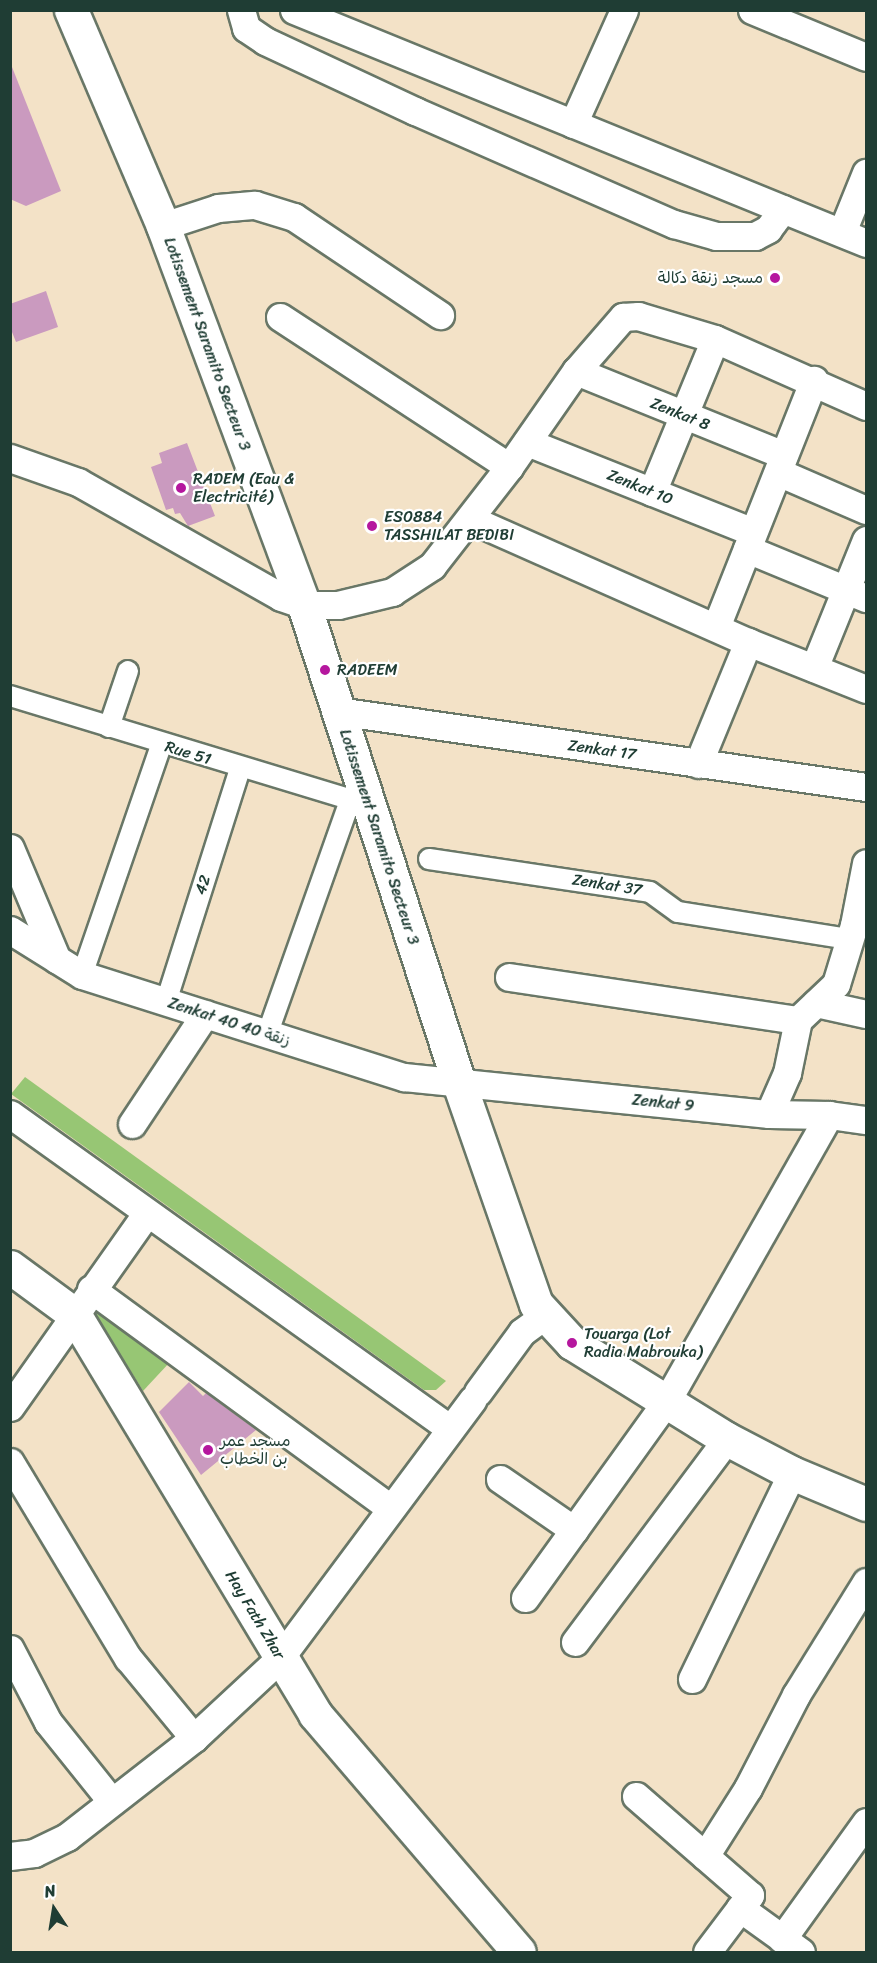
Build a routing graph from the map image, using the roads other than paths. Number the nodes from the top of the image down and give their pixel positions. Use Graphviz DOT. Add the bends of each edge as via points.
graph roads {
  1 [pos="71,10"];
  2 [pos="241,10"];
  3 [pos="624,10"];
  4 [pos="296,11"];
  5 [pos="764,13"];
  6 [pos="867,57"];
  7 [pos="573,124"];
  8 [pos="867,173"];
  9 [pos="783,209"];
  10 [pos="163,226"];
  11 [pos="842,232"];
  12 [pos="867,243"];
  13 [pos="440,315"];
  14 [pos="280,316"];
  15 [pos="715,339"];
  16 [pos="576,371"];
  17 [pos="814,380"];
  18 [pos="867,406"];
  19 [pos="683,415"];
  20 [pos="527,442"];
  21 [pos="10,458"];
  22 [pos="781,464"];
  23 [pos="509,467"];
  24 [pos="652,492"];
  25 [pos="867,510"];
  26 [pos="470,519"];
  27 [pos="867,540"];
  28 [pos="750,541"];
  29 [pos="857,594"];
  30 [pos="304,605"];
  31 [pos="716,627"];
  32 [pos="748,642"];
  33 [pos="814,668"];
  34 [pos="128,671"];
  35 [pos="867,689"];
  36 [pos="10,696"];
  37 [pos="337,711"];
  38 [pos="109,728"];
  39 [pos="161,745"];
  40 [pos="698,764"];
  41 [pos="240,769"];
  42 [pos="867,787"];
  43 [pos="359,802"];
  44 [pos="429,859"];
  45 [pos="12,861"];
  46 [pos="867,862"];
  47 [pos="10,930"];
  48 [pos="857,930"];
  49 [pos="57,960"];
  50 [pos="82,975"];
  51 [pos="509,977"];
  52 [pos="166,1002"];
  53 [pos="807,1011"];
  54 [pos="205,1014"];
  55 [pos="867,1014"];
  56 [pos="267,1035"];
  57 [pos="459,1083"];
  58 [pos="10,1114"];
  59 [pos="769,1114"];
  60 [pos="829,1115"];
  61 [pos="867,1120"];
  62 [pos="132,1124"];
  63 [pos="146,1214"];
  64 [pos="10,1267"];
  65 [pos="82,1302"];
  66 [pos="544,1316"];
  67 [pos="666,1402"];
  68 [pos="10,1407"];
  69 [pos="449,1428"];
  70 [pos="727,1439"];
  71 [pos="10,1462"];
  72 [pos="792,1473"];
  73 [pos="500,1479"];
  74 [pos="867,1504"];
  75 [pos="390,1508"];
  76 [pos="574,1530"];
  77 [pos="867,1582"];
  78 [pos="525,1598"];
  79 [pos="575,1642"];
  80 [pos="10,1649"];
  81 [pos="280,1658"];
  82 [pos="692,1679"];
  83 [pos="194,1738"];
  84 [pos="636,1796"];
  85 [pos="112,1802"];
  86 [pos="867,1822"];
  87 [pos="10,1856"];
  88 [pos="705,1856"];
  89 [pos="740,1908"];
  90 [pos="792,1946"];
  91 [pos="519,1953"];
  92 [pos="707,1953"];
  1 -- 10 [label="street, Lotissement Saramito Secteur 3"];
  2 -- 9 [label="street" via="246,28 265,41 674,224 716,237 744,237 768,229"];
  3 -- 7 [label="street"];
  4 -- 7 [label="street"];
  5 -- 6 [label="street"];
  7 -- 9 [label="street"];
  8 -- 11 [label="street"];
  9 -- 11 [label="street"];
  10 -- 13 [label="street" via="218,208 255,205 294,217"];
  10 -- 30 [label="street, Lotissement Saramito Secteur 3"];
  11 -- 12 [label="street"];
  14 -- 23 [label="street"];
  15 -- 16 [label="street" via="638,316 623,317"];
  15 -- 17 [label="street"];
  15 -- 19 [label="street"];
  16 -- 19 [label="street, Zenkat 8"];
  16 -- 20 [label="street"];
  17 -- 18 [label="street"];
  17 -- 22 [label="street"];
  19 -- 22 [label="street, Zenkat 8"];
  19 -- 24 [label="street"];
  20 -- 23 [label="street"];
  20 -- 24 [label="street, Zenkat 10"];
  21 -- 30 [label="street" via="78,482 259,587"];
  22 -- 25 [label="street, Zenkat 8"];
  22 -- 28 [label="street"];
  23 -- 26 [label="street"];
  24 -- 28 [label="street, Zenkat 10"];
  26 -- 30 [label="street" via="432,566 414,580 366,600"];
  26 -- 31 [label="street"];
  27 -- 29 [label="street"];
  28 -- 29 [label="street, Zenkat 10"];
  28 -- 31 [label="street"];
  29 -- 33 [label="street"];
  30 -- 37 [label="street, Lotissement Saramito Secteur 3"];
  31 -- 32 [label="street"];
  32 -- 33 [label="street"];
  32 -- 40 [label="street"];
  33 -- 35 [label="street"];
  34 -- 38 [label="street"];
  36 -- 38 [label="street, Rue 51"];
  37 -- 40 [label="street, Zenkat 17"];
  37 -- 43 [label="street, Lotissement Saramito Secteur 3"];
  38 -- 39 [label="street, Rue 51"];
  39 -- 41 [label="street, Rue 51"];
  39 -- 50 [label="street"];
  40 -- 42 [label="street, Zenkat 17"];
  41 -- 43 [label="street, Rue 51"];
  41 -- 52 [label="street, 42"];
  43 -- 56 [label="street"];
  43 -- 57 [label="street, Lotissement Saramito Secteur 3"];
  44 -- 48 [label="street, Zenkat 37" via="651,892 678,912"];
  45 -- 49 [label="street"];
  46 -- 48 [label="street"];
  47 -- 49 [label="street, Zenkat 40 زنقة 40"];
  48 -- 53 [label="street" via="836,984"];
  49 -- 50 [label="street, Zenkat 40 زنقة 40"];
  50 -- 52 [label="street, Zenkat 40 زنقة 40"];
  51 -- 53 [label="street"];
  52 -- 54 [label="street, Zenkat 40 زنقة 40"];
  53 -- 55 [label="street"];
  53 -- 59 [label="street"];
  54 -- 56 [label="street, Zenkat 40 زنقة 40"];
  54 -- 62 [label="street"];
  56 -- 57 [label="street, Zenkat 40 زنقة 40" via="382,1072"];
  57 -- 59 [label="street, Zenkat 9"];
  57 -- 66 [label="street, Lotissement Saramito Secteur 3" via="531,1292"];
  58 -- 63 [label="street"];
  59 -- 60 [label="street, Zenkat 9"];
  60 -- 61 [label="street, Zenkat 9"];
  60 -- 67 [label="street"];
  63 -- 65 [label="street"];
  63 -- 69 [label="street"];
  64 -- 65 [label="street, Hay Fath Zhar"];
  65 -- 68 [label="street"];
  65 -- 75 [label="street"];
  65 -- 81 [label="street, Hay Fath Zhar"];
  66 -- 67 [label="street, Lotissement Saramito Secteur 3" via="572,1342"];
  66 -- 69 [label="street" via="522,1332"];
  67 -- 70 [label="street, Lotissement Saramito Secteur 3"];
  67 -- 76 [label="street"];
  69 -- 75 [label="street"];
  70 -- 72 [label="street, Lotissement Saramito Secteur 3"];
  70 -- 79 [label="street"];
  71 -- 83 [label="street" via="128,1658"];
  72 -- 74 [label="street, Lotissement Saramito Secteur 3"];
  72 -- 82 [label="street"];
  73 -- 76 [label="street"];
  75 -- 81 [label="street"];
  76 -- 78 [label="street"];
  77 -- 88 [label="street" via="796,1695 748,1788"];
  80 -- 85 [label="street" via="48,1722"];
  81 -- 83 [label="street"];
  81 -- 91 [label="street, Hay Fath Zhar" via="315,1714"];
  83 -- 85 [label="street"];
  84 -- 88 [label="street"];
  85 -- 87 [label="street" via="67,1837 34,1853"];
  86 -- 90 [label="street"];
  88 -- 89 [label="street" via="750,1895"];
  89 -- 90 [label="street"];
  89 -- 92 [label="street"];
}
